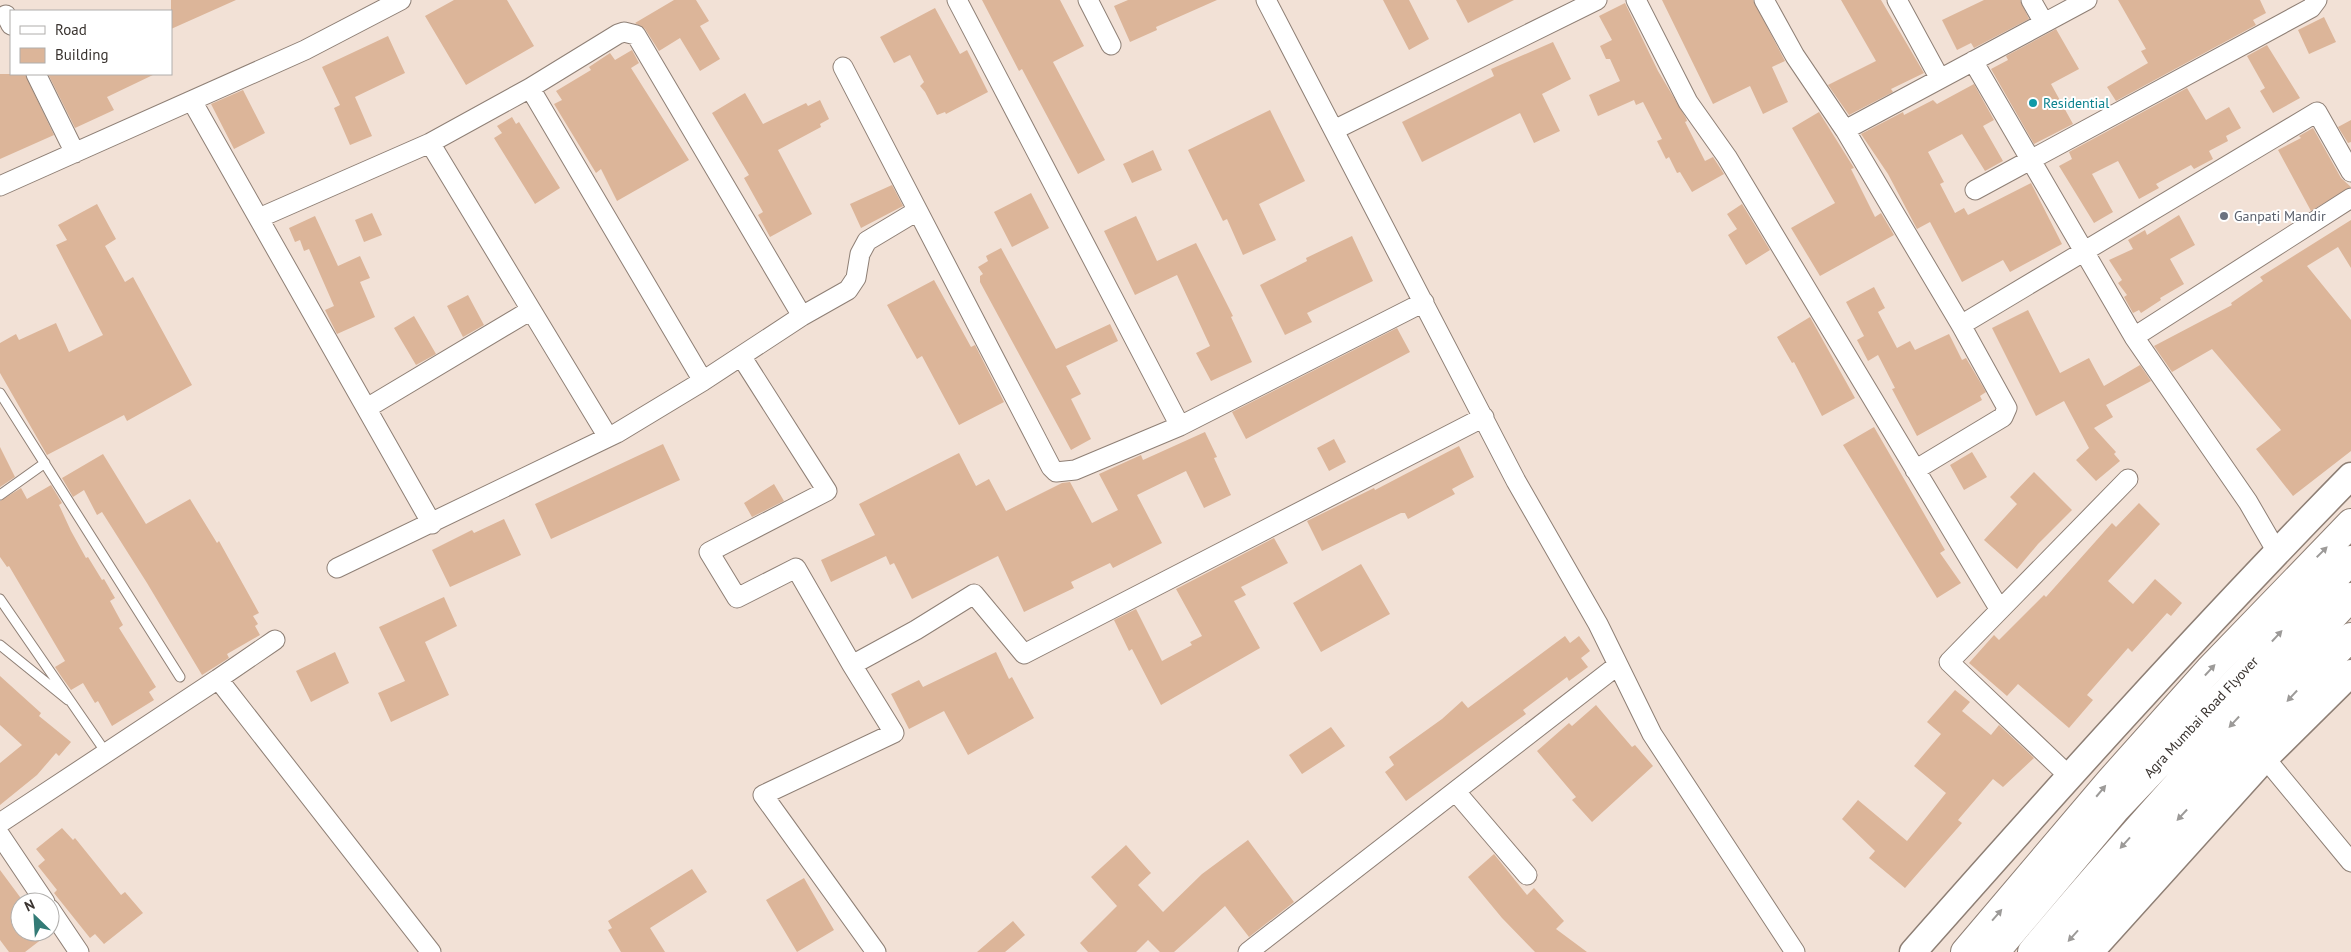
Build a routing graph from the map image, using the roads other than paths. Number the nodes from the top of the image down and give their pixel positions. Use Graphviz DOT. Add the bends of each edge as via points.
graph roads {
  1 [pos="401,0"];
  2 [pos="957,0"];
  3 [pos="1088,0"];
  4 [pos="1266,0"];
  5 [pos="1597,0"];
  6 [pos="1636,0"];
  7 [pos="1764,0"];
  8 [pos="1897,0"];
  9 [pos="2031,0"];
  10 [pos="2087,0"];
  11 [pos="2317,0"];
  12 [pos="2044,23"];
  13 [pos="1110,45"];
  14 [pos="1973,61"];
  15 [pos="843,67"];
  16 [pos="36,75"];
  17 [pos="1940,79"];
  18 [pos="530,88"];
  19 [pos="192,101"];
  20 [pos="1334,130"];
  21 [pos="1845,130"];
  22 [pos="430,143"];
  23 [pos="75,153"];
  24 [pos="2031,161"];
  25 [pos="2351,172"];
  26 [pos="0,186"];
  27 [pos="1976,190"];
  28 [pos="2351,198"];
  29 [pos="917,211"];
  30 [pos="259,218"];
  31 [pos="2084,251"];
  32 [pos="1424,302"];
  33 [pos="531,310"];
  34 [pos="802,316"];
  35 [pos="1960,325"];
  36 [pos="2134,337"];
  37 [pos="741,356"];
  38 [pos="703,381"];
  39 [pos="0,393"];
  40 [pos="367,408"];
  41 [pos="1484,418"];
  42 [pos="1180,426"];
  43 [pos="608,437"];
  44 [pos="45,462"];
  45 [pos="1915,470"];
  46 [pos="2351,476"];
  47 [pos="2128,480"];
  48 [pos="0,495"];
  49 [pos="2351,523"];
  50 [pos="432,524"];
  51 [pos="2277,552"];
  52 [pos="2351,560"];
  53 [pos="337,568"];
  54 [pos="2351,598"];
  55 [pos="0,599"];
  56 [pos="2000,610"];
  57 [pos="2351,636"];
  58 [pos="275,640"];
  59 [pos="0,645"];
  60 [pos="852,665"];
  61 [pos="1618,665"];
  62 [pos="2351,673"];
  63 [pos="180,677"];
  64 [pos="218,679"];
  65 [pos="77,708"];
  66 [pos="108,754"];
  67 [pos="2265,758"];
  68 [pos="2068,776"];
  69 [pos="1456,792"];
  70 [pos="0,823"];
  71 [pos="0,835"];
  72 [pos="2351,862"];
  73 [pos="1527,875"];
  74 [pos="38,892"];
  75 [pos="60,924"];
  76 [pos="79,952"];
  77 [pos="431,952"];
  78 [pos="876,952"];
  79 [pos="1248,952"];
  80 [pos="1795,952"];
  81 [pos="1913,952"];
  82 [pos="1965,952"];
  83 [pos="1995,952"];
  84 [pos="2032,952"];
  85 [pos="2058,952"];
  86 [pos="2090,952"];
  1 -- 19 [label="street" via="305,50"];
  2 -- 42 [label="street"];
  3 -- 13 [label="street"];
  4 -- 20 [label="street"];
  5 -- 20 [label="street"];
  6 -- 45 [label="street" via="1688,102 1727,157"];
  7 -- 21 [label="street" via="1795,56"];
  8 -- 17 [label="street"];
  9 -- 12 [label="street"];
  10 -- 12 [label="street"];
  11 -- 24 [label="street" via="2311,8"];
  12 -- 14 [label="street"];
  14 -- 17 [label="street"];
  14 -- 24 [label="street"];
  15 -- 29 [label="street"];
  16 -- 23 [label="street"];
  17 -- 21 [label="street"];
  18 -- 22 [label="street"];
  18 -- 34 [label="street" via="618,34 636,35"];
  18 -- 38 [label="street"];
  19 -- 23 [label="street"];
  19 -- 30 [label="street"];
  20 -- 32 [label="street"];
  21 -- 35 [label="street"];
  22 -- 30 [label="street"];
  22 -- 33 [label="street"];
  23 -- 26 [label="street"];
  24 -- 27 [label="street"];
  24 -- 31 [label="street"];
  25 -- 31 [label="street" via="2318,112"];
  28 -- 36 [label="street"];
  29 -- 34 [label="street" via="867,241 860,254 856,278 848,290"];
  29 -- 42 [label="street" via="1056,472 1075,470"];
  30 -- 40 [label="street"];
  31 -- 35 [label="street"];
  31 -- 36 [label="street"];
  32 -- 41 [label="street"];
  32 -- 42 [label="street"];
  33 -- 40 [label="street"];
  33 -- 43 [label="street"];
  34 -- 37 [label="street"];
  35 -- 45 [label="street" via="2005,402 2006,413"];
  36 -- 51 [label="street" via="2248,502"];
  37 -- 38 [label="street"];
  37 -- 60 [label="street" via="828,491 709,552 737,598 796,568"];
  38 -- 43 [label="street"];
  39 -- 44 [label="lane"];
  40 -- 50 [label="street"];
  41 -- 60 [label="street" via="1024,654 974,594"];
  41 -- 61 [label="street"];
  43 -- 50 [label="street"];
  44 -- 48 [label="lane"];
  44 -- 63 [label="lane"];
  45 -- 56 [label="street"];
  46 -- 51 [label="street"];
  47 -- 56 [label="street"];
  82 -- 49 [label="main road, one-way" via="2209,670"];
  50 -- 53 [label="street"];
  51 -- 68 [label="street"];
  83 -- 52 [label="main road, Agra Mumbai Road Flyover, one-way" via="2179,740"];
  54 -- 84 [label="main road, Agra Mumbai Road Flyover, one-way" via="2197,762 2079,894"];
  55 -- 65 [label="lane"];
  56 -- 68 [label="street" via="1949,662"];
  57 -- 85 [label="main road, one-way"];
  58 -- 64 [label="street"];
  59 -- 65 [label="lane"];
  60 -- 78 [label="street" via="894,733 763,795"];
  61 -- 69 [label="street"];
  61 -- 80 [label="street" via="1652,734"];
  62 -- 67 [label="street"];
  64 -- 66 [label="street"];
  64 -- 77 [label="street"];
  65 -- 66 [label="lane"];
  66 -- 70 [label="street"];
  67 -- 72 [label="street"];
  67 -- 86 [label="street"];
  68 -- 81 [label="street"];
  69 -- 73 [label="street"];
  69 -- 79 [label="street"];
  71 -- 74 [label="street"];
  75 -- 76 [label="street"];
}
